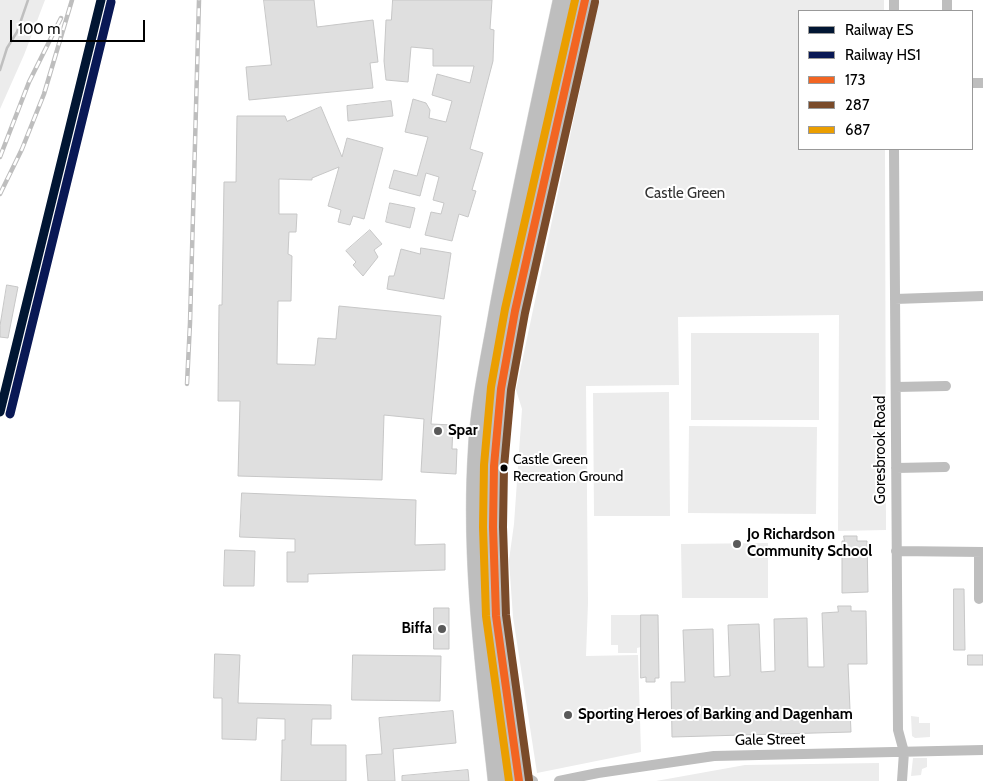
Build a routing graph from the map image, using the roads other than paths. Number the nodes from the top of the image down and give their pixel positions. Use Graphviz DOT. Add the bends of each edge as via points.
graph roads {
  1 [pos="562,0"];
  2 [pos="584,0"];
  3 [pos="894,150"];
  4 [pos="983,296"];
  5 [pos="895,299"];
  6 [pos="946,386"];
  7 [pos="896,387"];
  8 [pos="945,467"];
  9 [pos="896,468"];
  10 [pos="896,551"];
  11 [pos="981,552"];
  12 [pos="979,598"];
  13 [pos="983,750"];
  14 [pos="904,752"];
  15 [pos="523,778"];
  16 [pos="497,781"];
  17 [pos="559,781"];
  18 [pos="902,781"];
  1 -- 16 [label="highway" via="505,274 484,387 477,452 475,526 480,618"];
  2 -- 15 [label="highway" via="515,311 501,389 494,466 496,616"];
  3 -- 5 [label="street, Goresbrook Road"];
  4 -- 5 [label="street"];
  5 -- 7 [label="street, Goresbrook Road"];
  6 -- 7 [label="street"];
  7 -- 9 [label="street, Goresbrook Road"];
  8 -- 9 [label="street"];
  9 -- 10 [label="street, Goresbrook Road"];
  10 -- 11 [label="street"];
  10 -- 14 [label="street, Goresbrook Road" via="898,730"];
  11 -- 12 [label="street"];
  13 -- 14 [label="street, Gale Street"];
  14 -- 17 [label="street, Gale Street" via="714,756"];
  14 -- 18 [label="street, Goresbrook Road"];
}
